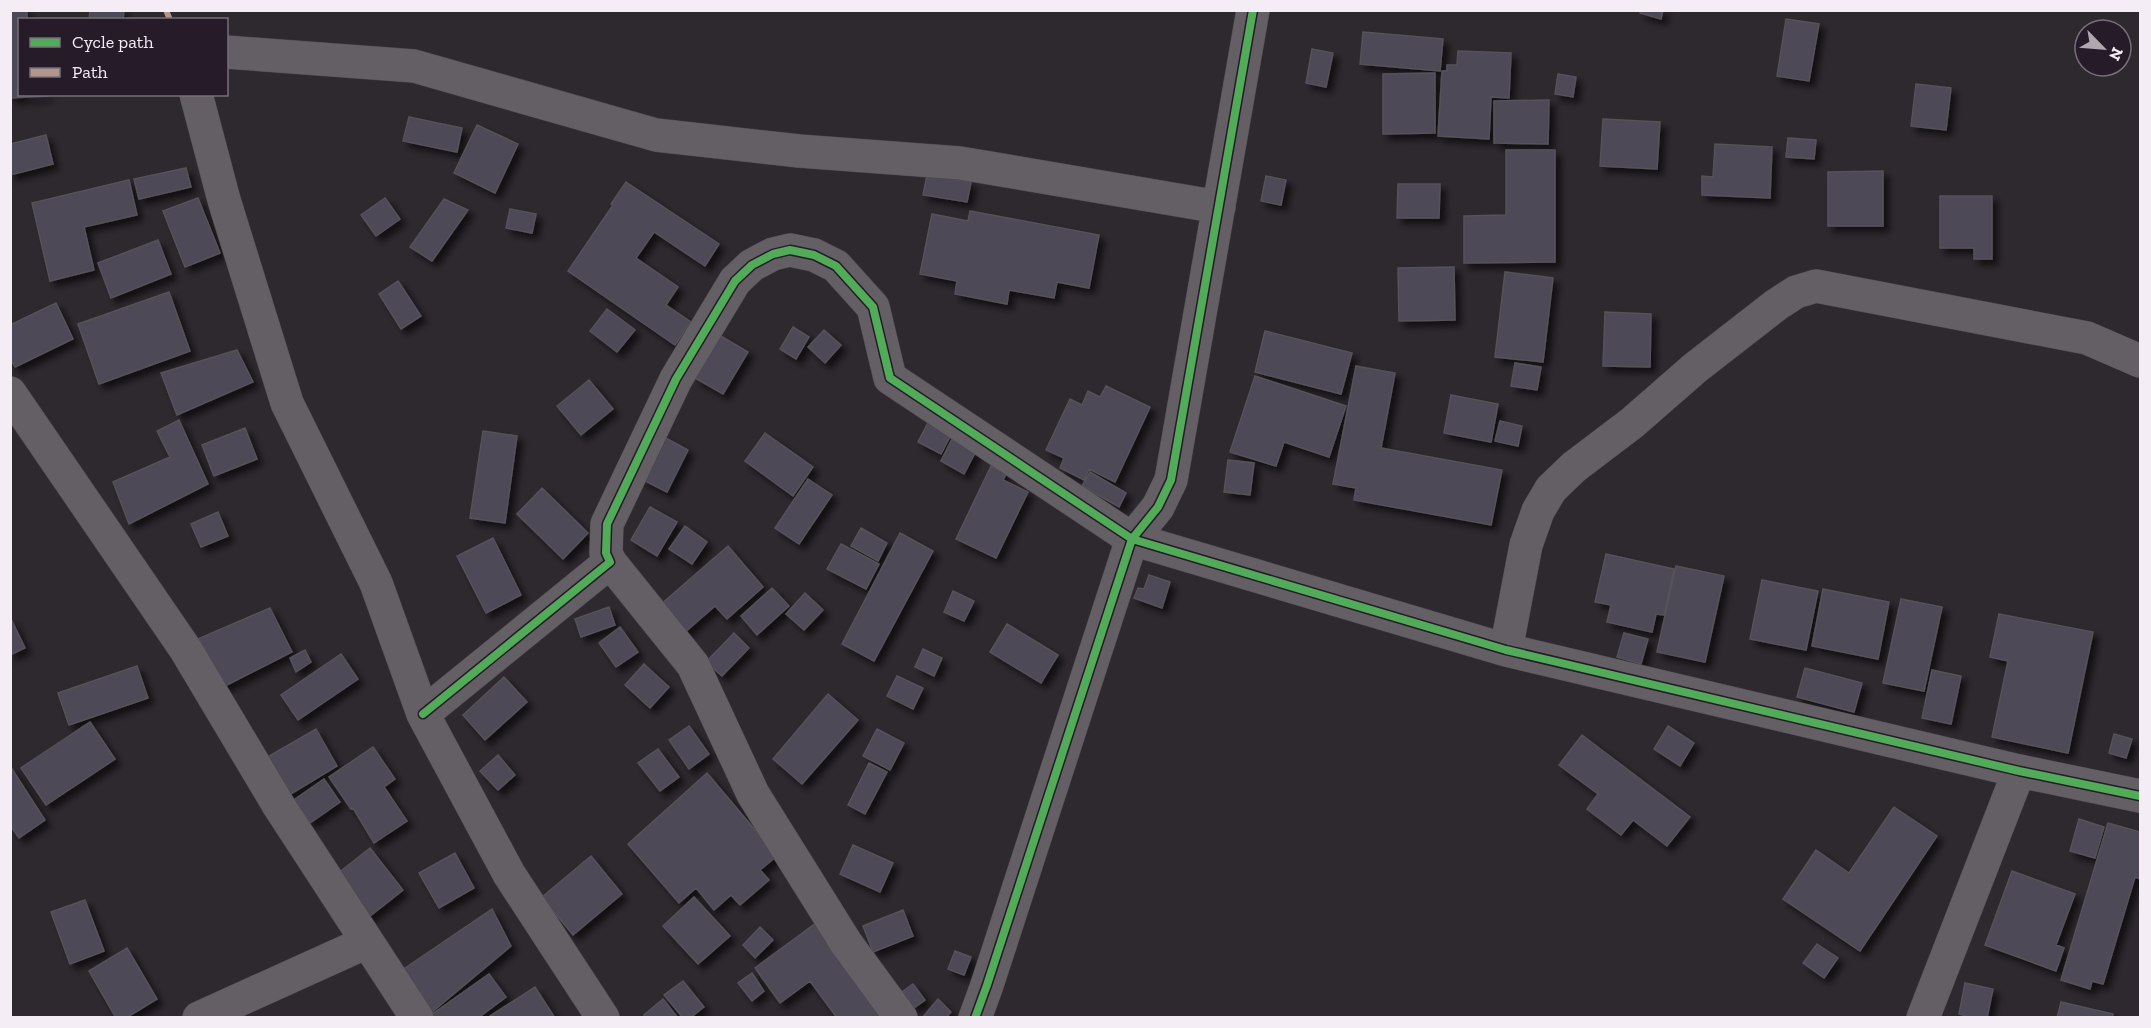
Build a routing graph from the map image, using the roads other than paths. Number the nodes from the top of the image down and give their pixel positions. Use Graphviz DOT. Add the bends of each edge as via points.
graph roads {
  1 [pos="1253,10"];
  2 [pos="228,52"];
  3 [pos="197,96"];
  4 [pos="1219,207"];
  5 [pos="2140,362"];
  6 [pos="10,393"];
  7 [pos="1132,539"];
  8 [pos="610,562"];
  9 [pos="1506,650"];
  10 [pos="423,714"];
  11 [pos="2019,771"];
  12 [pos="2140,796"];
  13 [pos="367,942"];
  14 [pos="199,1017"];
  15 [pos="417,1017"];
  16 [pos="603,1017"];
  17 [pos="901,1017"];
  18 [pos="975,1017"];
  19 [pos="1923,1017"];
  1 -- 4 [label="street"];
  2 -- 4 [label="street" via="414,66 656,135 960,163"];
  3 -- 10 [label="street" via="286,403 376,583"];
  4 -- 7 [label="street" via="1171,480 1158,507"];
  5 -- 9 [label="street" via="2087,338 1816,286 1796,292 1695,368 1551,489 1538,511 1527,545"];
  6 -- 13 [label="street" via="186,650 279,806"];
  7 -- 8 [label="street" via="891,378 873,307 837,266 814,255 790,250 752,265 735,281 676,379 607,524 606,553"];
  7 -- 9 [label="street"];
  7 -- 18 [label="street"];
  8 -- 10 [label="street"];
  8 -- 17 [label="street" via="693,665 753,794 846,943"];
  9 -- 11 [label="street"];
  10 -- 16 [label="street" via="509,874"];
  11 -- 12 [label="street"];
  11 -- 19 [label="street"];
  13 -- 14 [label="street"];
  13 -- 15 [label="street"];
}
